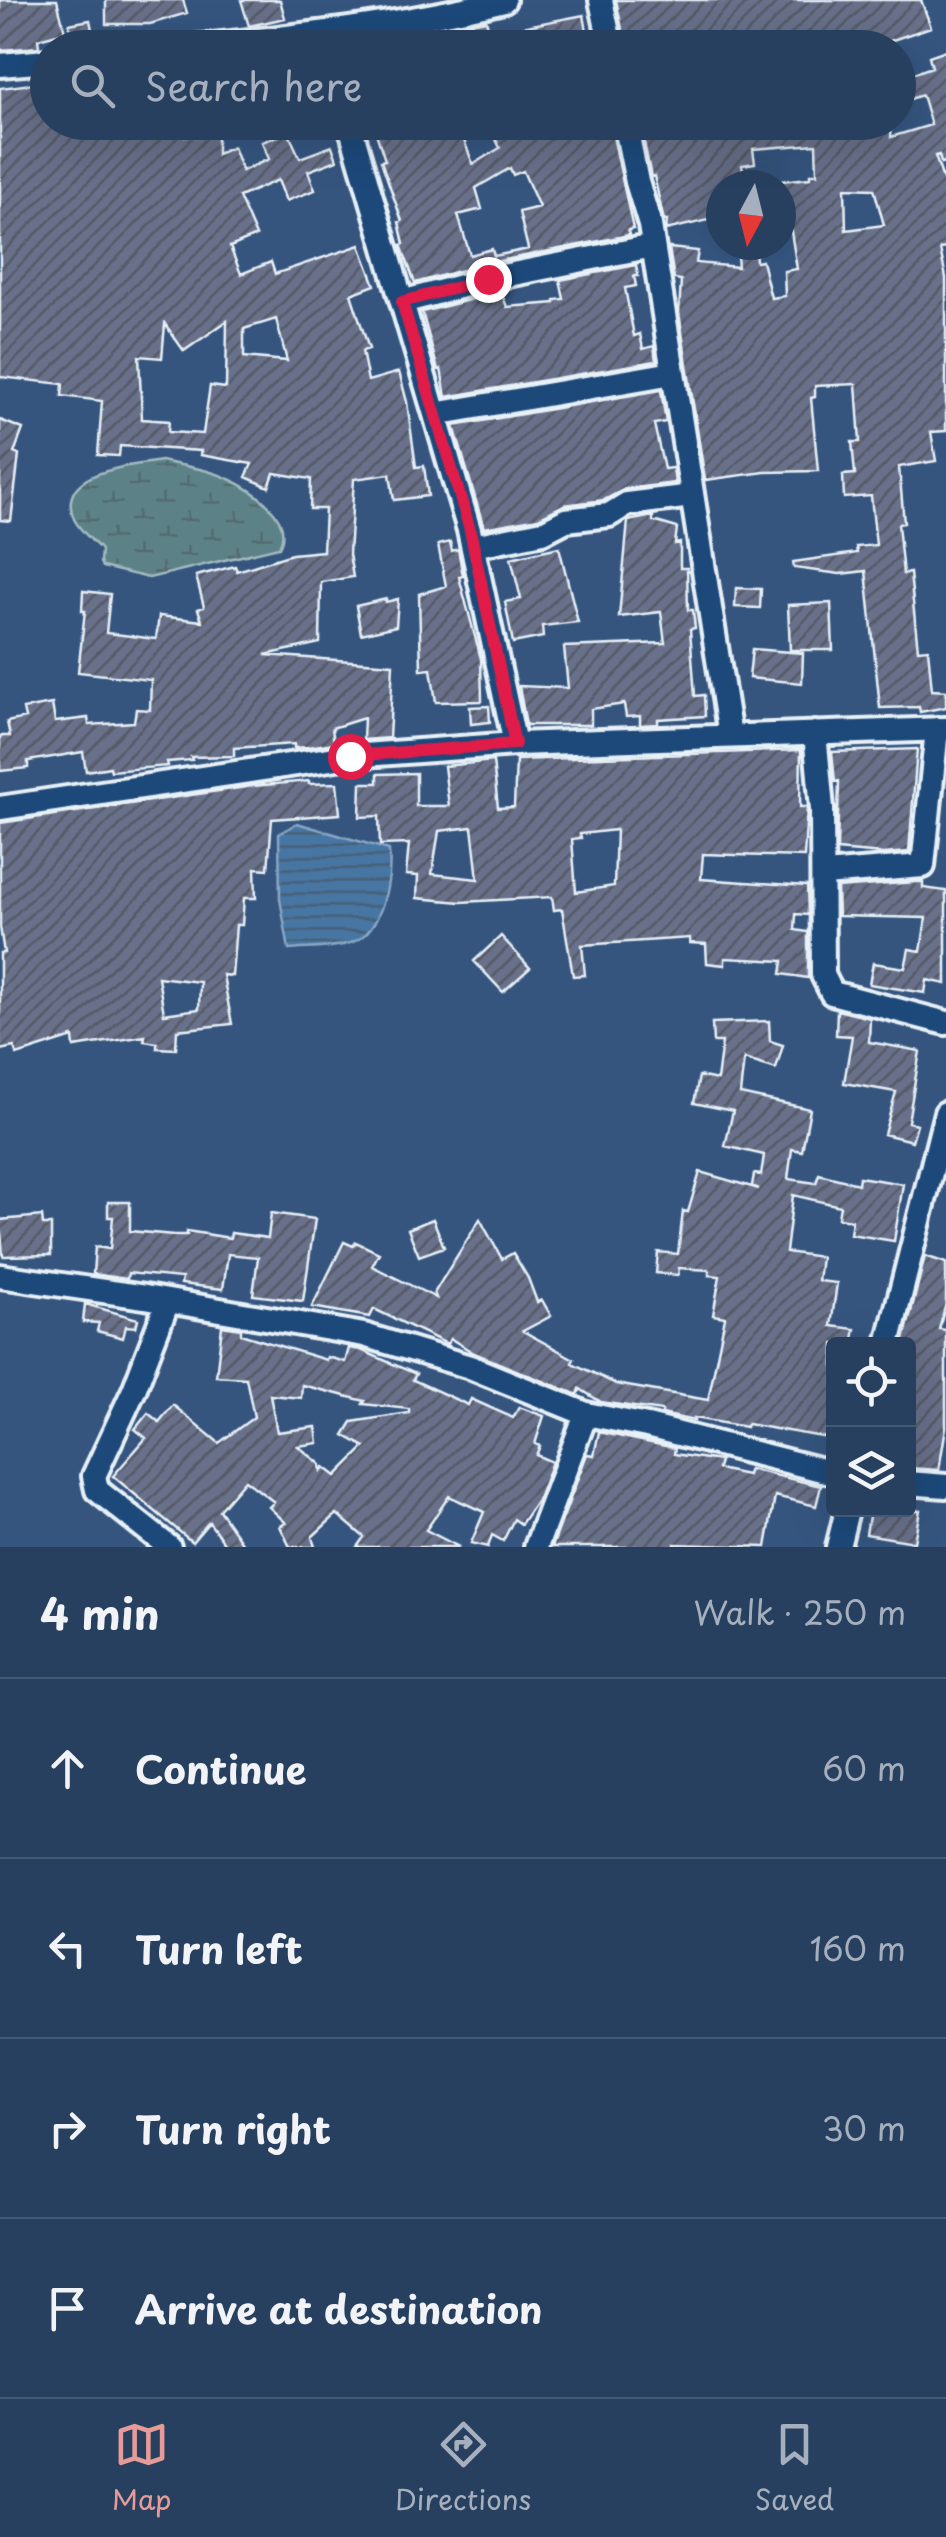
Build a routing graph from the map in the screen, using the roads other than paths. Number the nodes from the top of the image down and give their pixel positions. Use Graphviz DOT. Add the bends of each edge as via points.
graph roads {
  1 [pos="504,0"];
  2 [pos="601,0"];
  3 [pos="375,30"];
  4 [pos="607,30"];
  5 [pos="30,62"];
  6 [pos="0,65"];
  7 [pos="353,140"];
  8 [pos="629,140"];
  9 [pos="653,246"];
  10 [pos="402,302"];
  11 [pos="673,373"];
  12 [pos="435,414"];
  13 [pos="692,496"];
  14 [pos="473,546"];
  15 [pos="942,729"];
  16 [pos="816,733"];
  17 [pos="730,736"];
  18 [pos="515,744"];
  19 [pos="0,808"];
  20 [pos="824,874"];
  21 [pos="946,1022"];
  22 [pos="946,1113"];
  23 [pos="0,1276"];
  24 [pos="168,1301"];
  25 [pos="890,1337"];
  26 [pos="586,1414"];
  27 [pos="826,1470"];
  28 [pos="916,1484"];
  29 [pos="946,1486"];
  30 [pos="845,1517"];
  31 [pos="170,1547"];
  32 [pos="536,1547"];
  33 [pos="838,1547"];
  1 -- 3 [label="street"];
  2 -- 4 [label="street"];
  5 -- 6 [label="street"];
  7 -- 10 [label="street"];
  8 -- 9 [label="street"];
  9 -- 10 [label="street"];
  9 -- 11 [label="street"];
  10 -- 12 [label="street"];
  11 -- 12 [label="street"];
  11 -- 13 [label="street"];
  12 -- 14 [label="street"];
  13 -- 14 [label="street" via="626,504 610,514"];
  13 -- 17 [label="street"];
  14 -- 18 [label="street"];
  15 -- 16 [label="street"];
  15 -- 20 [label="street" via="923,866"];
  16 -- 17 [label="street"];
  16 -- 20 [label="street"];
  17 -- 18 [label="street"];
  18 -- 19 [label="street" via="350,756"];
  20 -- 21 [label="street" via="823,975 832,994"];
  22 -- 25 [label="street"];
  23 -- 24 [label="street"];
  24 -- 26 [label="street" via="364,1335 470,1367"];
  24 -- 31 [label="street" via="94,1476 96,1490"];
  26 -- 27 [label="street"];
  26 -- 32 [label="street"];
  28 -- 29 [label="street"];
  30 -- 33 [label="street"];
}
